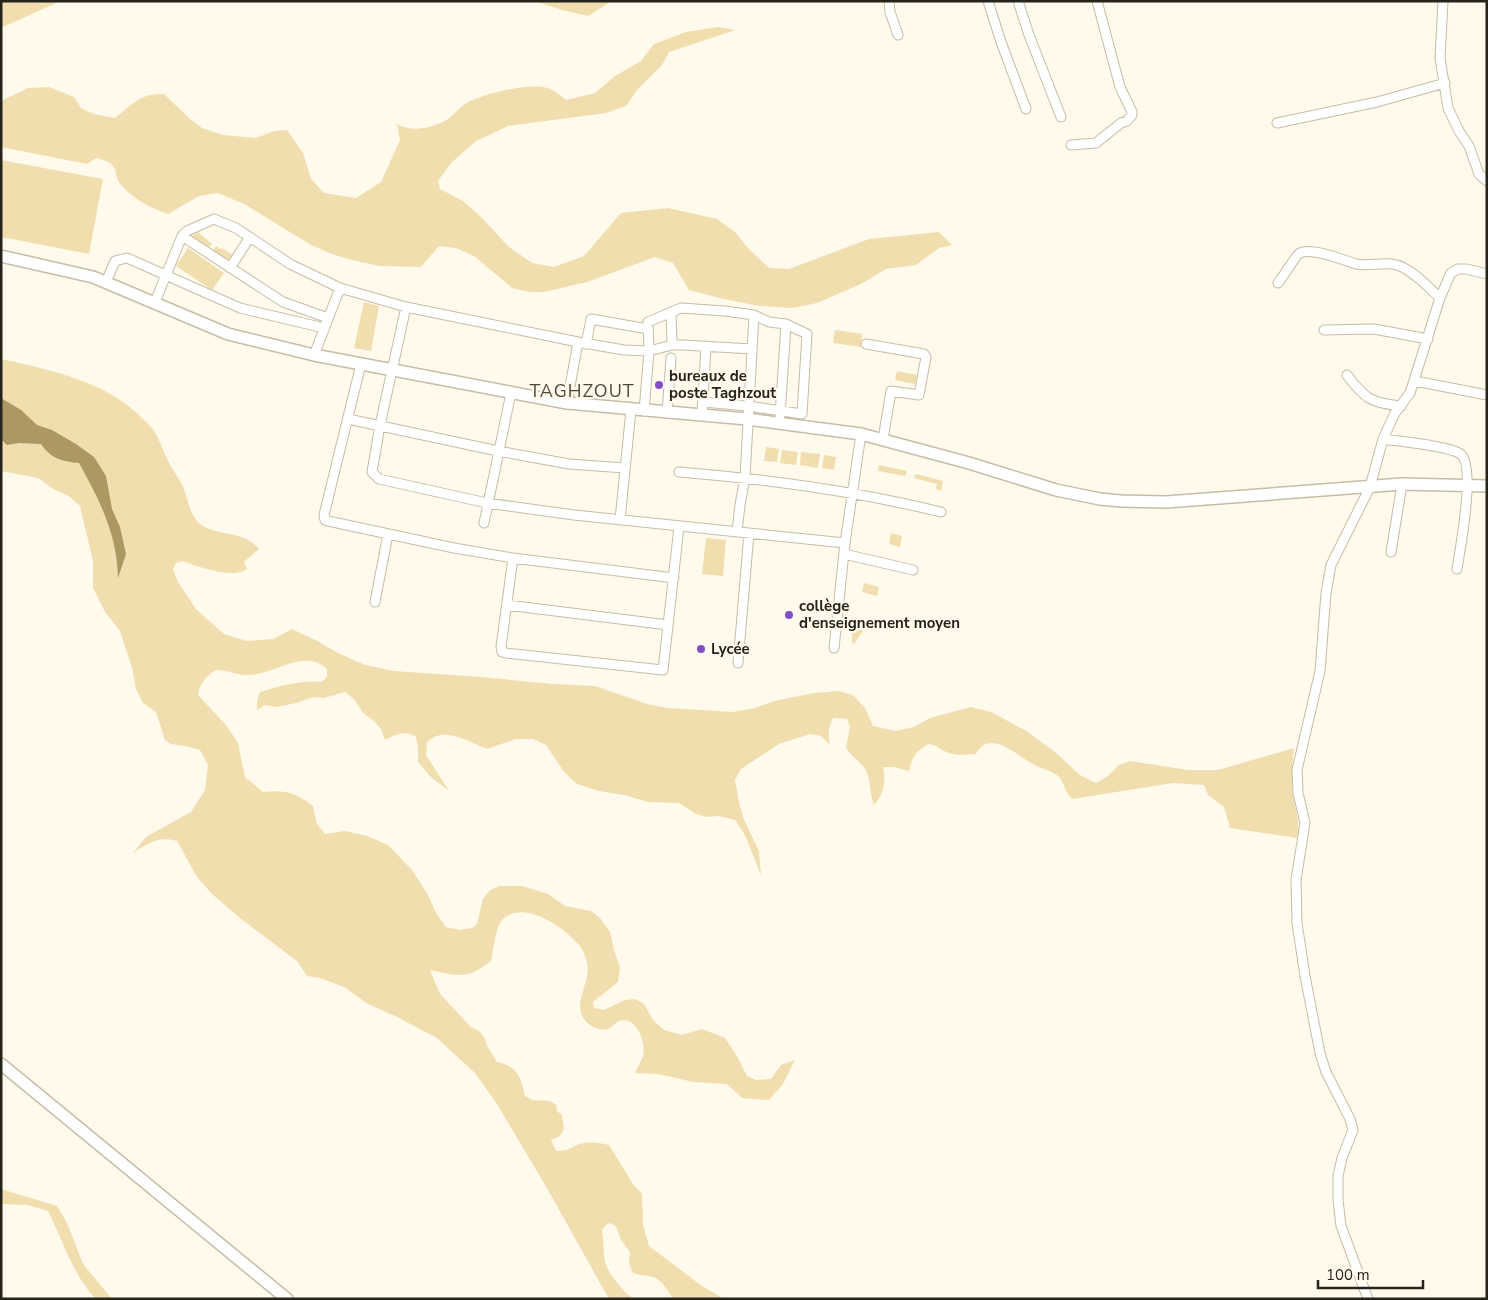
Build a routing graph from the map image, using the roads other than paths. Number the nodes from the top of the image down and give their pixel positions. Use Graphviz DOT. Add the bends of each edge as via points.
graph roads {
  1 [pos="890,1"];
  2 [pos="988,1"];
  3 [pos="1018,1"];
  4 [pos="1097,1"];
  5 [pos="1443,1"];
  6 [pos="898,35"];
  7 [pos="1445,83"];
  8 [pos="1026,109"];
  9 [pos="1061,117"];
  10 [pos="1277,123"];
  11 [pos="1071,145"];
  12 [pos="1487,180"];
  13 [pos="182,236"];
  14 [pos="250,237"];
  15 [pos="1,256"];
  16 [pos="230,268"];
  17 [pos="1487,274"];
  18 [pos="166,275"];
  19 [pos="106,282"];
  20 [pos="1278,283"];
  21 [pos="340,288"];
  22 [pos="1440,298"];
  23 [pos="154,302"];
  24 [pos="406,307"];
  25 [pos="671,312"];
  26 [pos="754,315"];
  27 [pos="328,318"];
  28 [pos="786,324"];
  29 [pos="324,328"];
  30 [pos="648,329"];
  31 [pos="1324,330"];
  32 [pos="1428,339"];
  33 [pos="582,343"];
  34 [pos="866,344"];
  35 [pos="672,345"];
  36 [pos="706,346"];
  37 [pos="752,349"];
  38 [pos="649,351"];
  39 [pos="314,355"];
  40 [pos="670,358"];
  41 [pos="361,364"];
  42 [pos="392,370"];
  43 [pos="1347,375"];
  44 [pos="1415,381"];
  45 [pos="511,393"];
  46 [pos="1487,394"];
  47 [pos="703,402"];
  48 [pos="567,403"];
  49 [pos="748,406"];
  50 [pos="1401,406"];
  51 [pos="632,410"];
  52 [pos="644,411"];
  53 [pos="781,411"];
  54 [pos="667,413"];
  55 [pos="702,416"];
  56 [pos="348,419"];
  57 [pos="747,419"];
  58 [pos="780,424"];
  59 [pos="380,425"];
  60 [pos="861,434"];
  61 [pos="883,439"];
  62 [pos="1383,439"];
  63 [pos="498,451"];
  64 [pos="625,468"];
  65 [pos="679,472"];
  66 [pos="745,477"];
  67 [pos="1402,484"];
  68 [pos="1487,486"];
  69 [pos="1370,487"];
  70 [pos="1468,487"];
  71 [pos="852,493"];
  72 [pos="488,503"];
  73 [pos="941,512"];
  74 [pos="620,520"];
  75 [pos="484,523"];
  76 [pos="679,527"];
  77 [pos="738,532"];
  78 [pos="749,533"];
  79 [pos="388,534"];
  80 [pos="845,543"];
  81 [pos="1391,552"];
  82 [pos="844,554"];
  83 [pos="513,558"];
  84 [pos="1457,569"];
  85 [pos="913,570"];
  86 [pos="674,578"];
  87 [pos="375,602"];
  88 [pos="507,605"];
  89 [pos="668,625"];
  90 [pos="834,648"];
  91 [pos="738,663"];
  92 [pos="1,1064"];
  93 [pos="287,1299"];
  94 [pos="1368,1299"];
  1 -- 6 [label="street" via="890,12"];
  2 -- 8 [label="street"];
  3 -- 9 [label="street"];
  4 -- 11 [label="street" via="1120,88 1132,115 1096,143"];
  5 -- 7 [label="street" via="1440,58"];
  7 -- 10 [label="street" via="1377,102"];
  7 -- 12 [label="street" via="1448,108 1469,146 1479,174"];
  13 -- 14 [label="street" via="186,231 214,219"];
  13 -- 16 [label="street"];
  13 -- 18 [label="street"];
  14 -- 16 [label="street"];
  14 -- 21 [label="street" via="290,264"];
  15 -- 19 [label="main road"];
  16 -- 27 [label="street" via="283,302"];
  17 -- 22 [label="street" via="1458,269 1452,273"];
  18 -- 19 [label="street" via="127,258 115,262"];
  18 -- 23 [label="street"];
  18 -- 29 [label="street" via="240,308"];
  19 -- 23 [label="main road"];
  20 -- 22 [label="street" via="1296,256 1308,252 1359,264 1400,266 1415,274"];
  21 -- 24 [label="street"];
  21 -- 27 [label="street"];
  22 -- 32 [label="street"];
  23 -- 39 [label="main road" via="228,334"];
  24 -- 33 [label="street"];
  24 -- 42 [label="street"];
  25 -- 26 [label="street" via="681,308"];
  25 -- 30 [label="street" via="648,322"];
  25 -- 35 [label="street"];
  26 -- 28 [label="street" via="769,322"];
  26 -- 37 [label="street"];
  27 -- 29 [label="street"];
  28 -- 53 [label="street"];
  28 -- 53 [label="street" via="807,334 802,414"];
  29 -- 39 [label="street"];
  30 -- 33 [label="street" via="591,319"];
  30 -- 38 [label="street"];
  31 -- 32 [label="street" via="1374,329"];
  32 -- 44 [label="street"];
  33 -- 38 [label="street"];
  33 -- 48 [label="street"];
  34 -- 61 [label="street" via="924,354 926,357 919,395 891,391"];
  35 -- 36 [label="street"];
  35 -- 38 [label="street"];
  36 -- 37 [label="street"];
  36 -- 47 [label="street"];
  37 -- 49 [label="street"];
  38 -- 52 [label="street"];
  39 -- 41 [label="main road"];
  40 -- 54 [label="street"];
  41 -- 42 [label="main road"];
  41 -- 56 [label="street"];
  42 -- 45 [label="main road"];
  42 -- 59 [label="street"];
  43 -- 50 [label="street" via="1367,398 1379,404"];
  44 -- 46 [label="street"];
  44 -- 50 [label="street"];
  45 -- 48 [label="main road"];
  45 -- 63 [label="street"];
  47 -- 49 [label="street"];
  47 -- 55 [label="street"];
  48 -- 51 [label="main road"];
  49 -- 53 [label="street"];
  49 -- 57 [label="street"];
  50 -- 62 [label="street"];
  51 -- 52 [label="main road"];
  51 -- 64 [label="street"];
  52 -- 54 [label="main road"];
  53 -- 58 [label="street"];
  54 -- 55 [label="main road"];
  55 -- 57 [label="main road"];
  56 -- 59 [label="street"];
  56 -- 79 [label="street" via="325,520"];
  57 -- 58 [label="main road"];
  57 -- 66 [label="street"];
  58 -- 60 [label="main road"];
  59 -- 63 [label="street"];
  59 -- 72 [label="street" via="372,472 378,479"];
  60 -- 61 [label="main road"];
  60 -- 71 [label="street"];
  61 -- 69 [label="main road" via="1056,490 1107,500 1166,502"];
  62 -- 69 [label="street"];
  62 -- 70 [label="street" via="1459,453 1466,462"];
  63 -- 64 [label="street" via="569,464"];
  63 -- 72 [label="street"];
  64 -- 74 [label="street"];
  65 -- 66 [label="street"];
  66 -- 71 [label="street"];
  66 -- 77 [label="street"];
  67 -- 69 [label="main road"];
  67 -- 70 [label="main road"];
  67 -- 81 [label="street"];
  68 -- 70 [label="main road"];
  69 -- 94 [label="street" via="1328,573 1320,671 1296,770 1305,823 1297,864 1295,901 1301,953 1320,1053 1353,1130 1338,1176 1338,1200 1341,1226"];
  70 -- 84 [label="street"];
  71 -- 73 [label="street"];
  71 -- 80 [label="street"];
  72 -- 74 [label="street"];
  72 -- 75 [label="street"];
  74 -- 76 [label="street"];
  76 -- 77 [label="street"];
  76 -- 86 [label="street"];
  77 -- 78 [label="street"];
  78 -- 80 [label="street"];
  78 -- 91 [label="street"];
  79 -- 83 [label="street"];
  79 -- 87 [label="street"];
  80 -- 82 [label="street"];
  82 -- 85 [label="street"];
  82 -- 90 [label="street"];
  83 -- 86 [label="street"];
  83 -- 88 [label="street"];
  86 -- 89 [label="street"];
  88 -- 89 [label="street"];
  88 -- 89 [label="street" via="502,647 502,652 506,653 663,670"];
  92 -- 93 [label="main road"];
}
